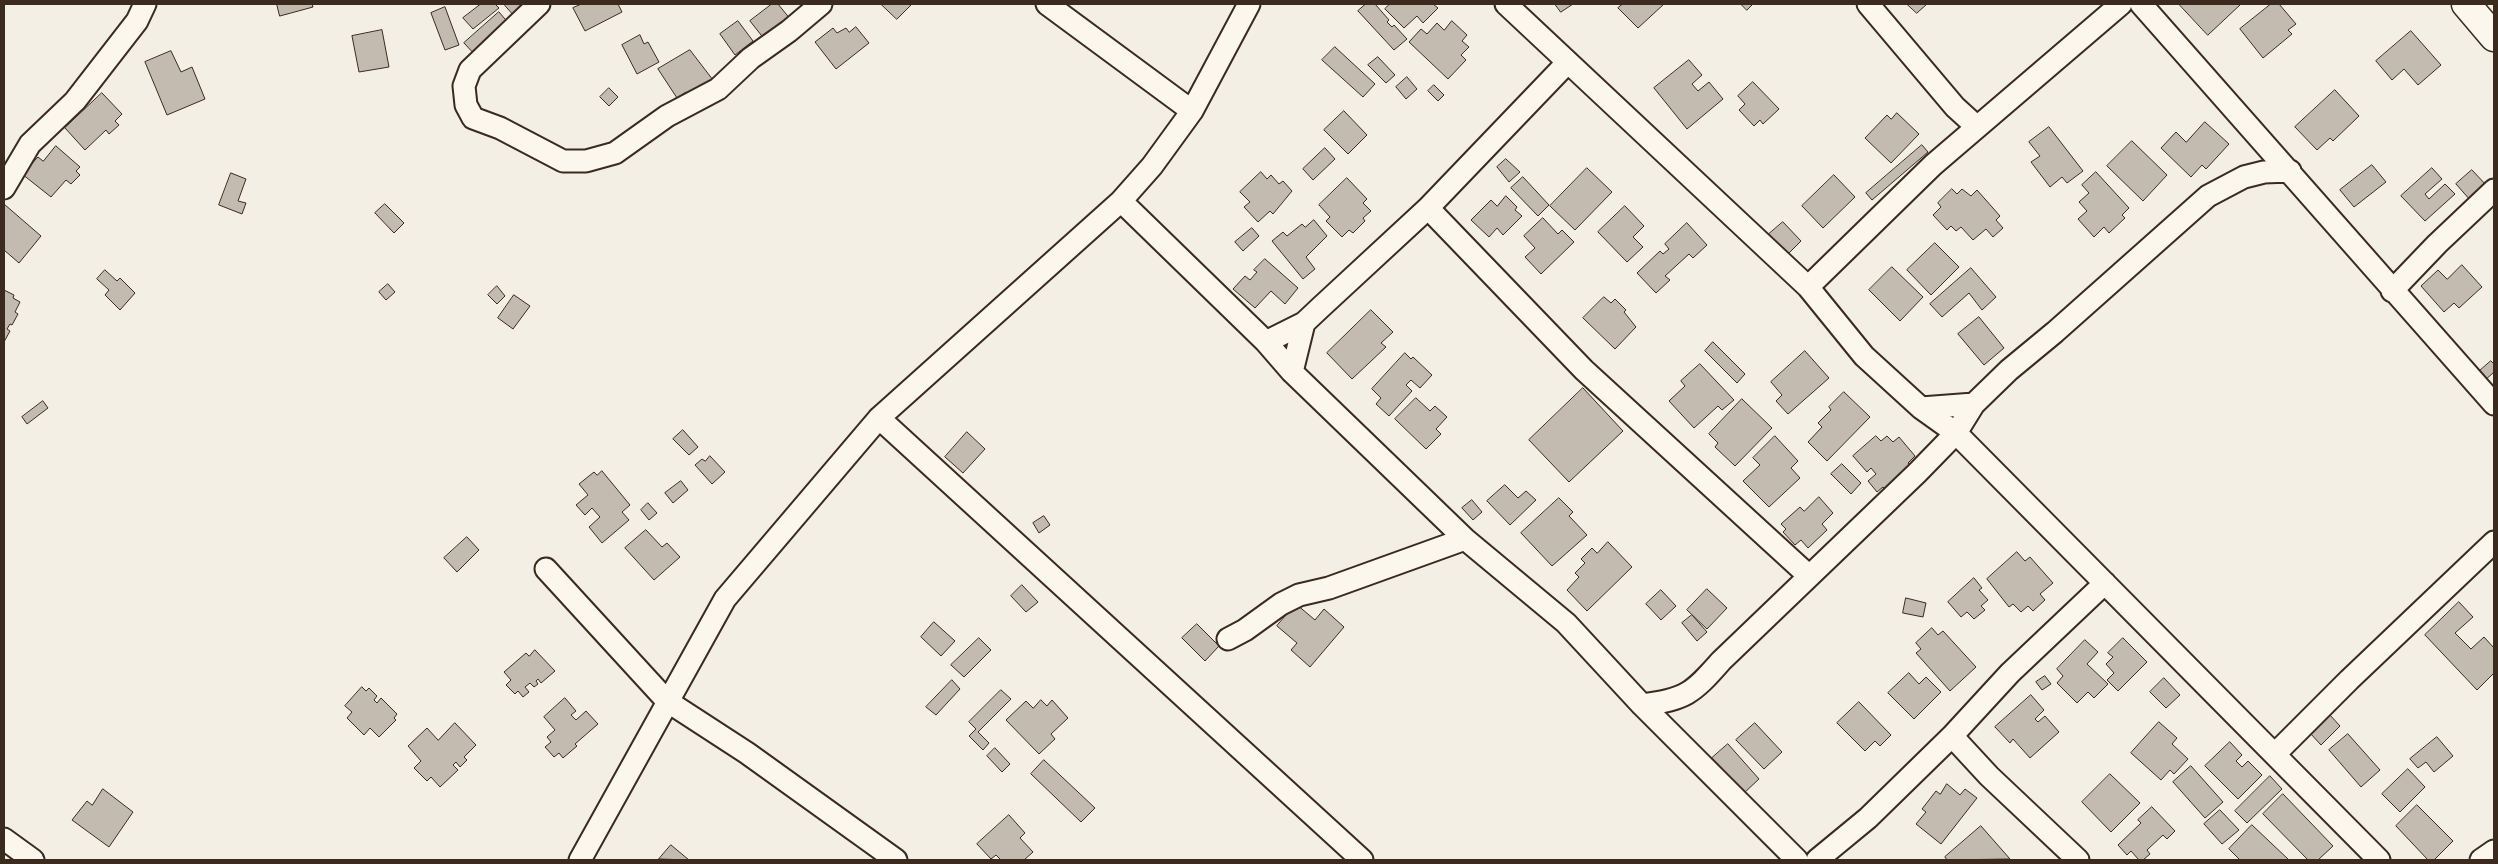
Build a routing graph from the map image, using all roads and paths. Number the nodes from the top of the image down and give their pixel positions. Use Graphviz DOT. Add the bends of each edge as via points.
graph roads {
  1 [pos="146,4"];
  2 [pos="539,4"];
  3 [pos="822,4"];
  4 [pos="1047,4"];
  5 [pos="1249,4"];
  6 [pos="1506,4"];
  7 [pos="1868,4"];
  8 [pos="2121,4"];
  9 [pos="2141,4"];
  10 [pos="2466,4"];
  11 [pos="1524,12"];
  12 [pos="2494,37"];
  13 [pos="1568,62"];
  14 [pos="1192,110"];
  15 [pos="1977,127"];
  16 [pos="2290,171"];
  17 [pos="4,188"];
  18 [pos="2494,190"];
  19 [pos="1121,201"];
  20 [pos="1428,208"];
  21 [pos="1808,287"];
  22 [pos="2392,291"];
  23 [pos="1304,323"];
  24 [pos="1266,342"];
  25 [pos="1292,372"];
  26 [pos="1974,404"];
  27 [pos="2494,404"];
  28 [pos="1921,408"];
  29 [pos="879,418"];
  30 [pos="1956,433"];
  31 [pos="1466,538"];
  32 [pos="2494,542"];
  33 [pos="546,569"];
  34 [pos="1809,576"];
  35 [pos="2105,583"];
  36 [pos="1228,639"];
  37 [pos="667,701"];
  38 [pos="1642,704"];
  39 [pos="1952,736"];
  40 [pos="2276,753"];
  41 [pos="4,839"];
  42 [pos="2494,851"];
  43 [pos="33,860"];
  44 [pos="580,860"];
  45 [pos="896,860"];
  46 [pos="1362,860"];
  47 [pos="1797,860"];
  48 [pos="1817,860"];
  49 [pos="2078,860"];
  50 [pos="2380,860"];
  51 [pos="2481,860"];
  1 -- 17 [label="street" via="137,21 75,101 30,144"];
  2 -- 3 [label="street" via="470,70 464,86 466,106 473,118 500,128 563,161 586,162 615,153 667,116 718,89 751,58"];
  4 -- 14 [label="street"];
  5 -- 14 [label="street"];
  6 -- 11 [label="street"];
  7 -- 15 [label="street" via="1955,107"];
  8 -- 15 [label="street"];
  9 -- 16 [label="street"];
  10 -- 12 [label="main road"];
  11 -- 13 [label="street"];
  13 -- 20 [label="street"];
  13 -- 21 [label="street"];
  14 -- 19 [label="street" via="1152,166"];
  15 -- 21 [label="street" via="1933,165"];
  16 -- 22 [label="street"];
  16 -- 26 [label="street" via="2244,177 2208,196"];
  18 -- 22 [label="street"];
  19 -- 24 [label="street"];
  19 -- 29 [label="street"];
  20 -- 23 [label="street"];
  20 -- 34 [label="street" via="1584,370"];
  21 -- 28 [label="street" via="1864,356"];
  22 -- 27 [label="street"];
  23 -- 24 [label="street"];
  23 -- 25 [label="street"];
  24 -- 25 [label="street"];
  25 -- 31 [label="street"];
  26 -- 28 [label="street"];
  26 -- 30 [label="street"];
  28 -- 30 [label="street"];
  29 -- 37 [label="street" via="725,599"];
  29 -- 46 [label="street"];
  30 -- 34 [label="street"];
  30 -- 35 [label="street"];
  31 -- 36 [label="street" via="1329,588 1299,595"];
  31 -- 38 [label="street" via="1566,623"];
  32 -- 40 [label="street"];
  33 -- 37 [label="street"];
  34 -- 38 [label="street" via="1692,691 1672,702"];
  35 -- 39 [label="street" via="2010,673"];
  35 -- 40 [label="street"];
  37 -- 44 [label="street"];
  37 -- 45 [label="street" via="747,753"];
  38 -- 47 [label="street"];
  39 -- 48 [label="street" via="1868,818"];
  39 -- 49 [label="street" via="1989,776"];
  40 -- 50 [label="street"];
  41 -- 43 [label="street"];
  42 -- 51 [label="street"];
}
